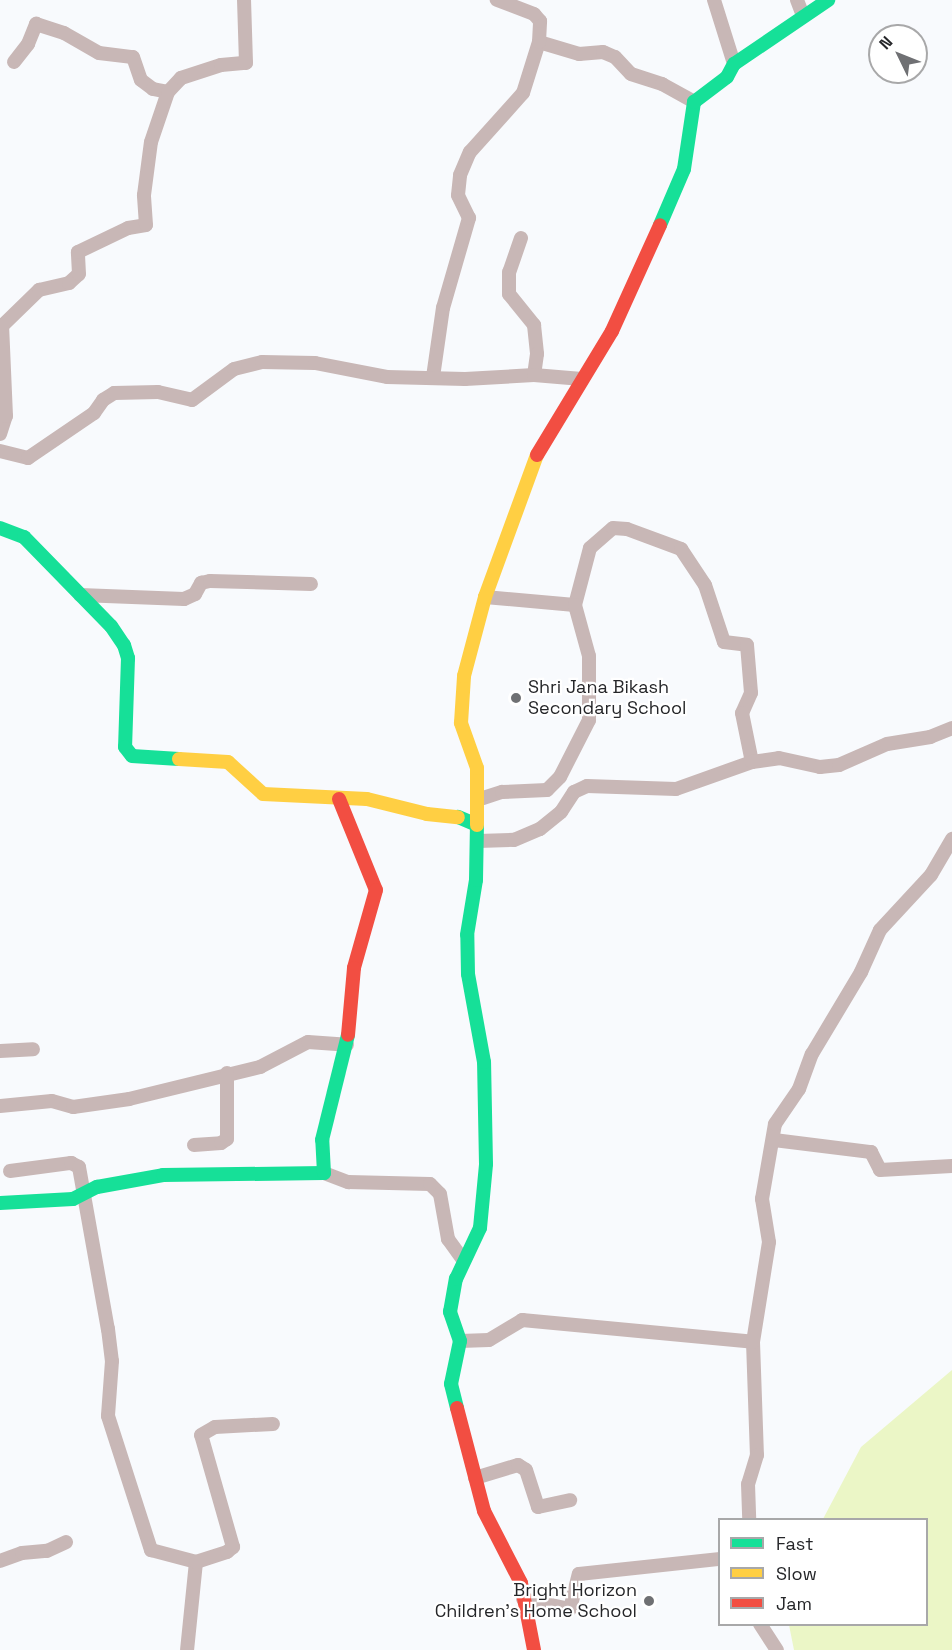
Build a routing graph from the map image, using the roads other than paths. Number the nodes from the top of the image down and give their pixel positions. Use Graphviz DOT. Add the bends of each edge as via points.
graph roads {
  1 [pos="243,0"];
  2 [pos="497,0"];
  3 [pos="714,0"];
  4 [pos="797,0"];
  5 [pos="828,0"];
  6 [pos="803,16"];
  7 [pos="539,42"];
  8 [pos="14,62"];
  9 [pos="734,64"];
  10 [pos="168,92"];
  11 [pos="694,102"];
  12 [pos="521,238"];
  13 [pos="3,318"];
  14 [pos="534,375"];
  15 [pos="433,377"];
  16 [pos="582,379"];
  17 [pos="0,434"];
  18 [pos="0,451"];
  19 [pos="0,528"];
  20 [pos="311,584"];
  21 [pos="80,594"];
  22 [pos="485,597"];
  23 [pos="575,605"];
  24 [pos="952,728"];
  25 [pos="752,762"];
  26 [pos="339,799"];
  27 [pos="480,799"];
  28 [pos="477,825"];
  29 [pos="952,839"];
  30 [pos="478,841"];
  31 [pos="347,1045"];
  32 [pos="33,1049"];
  33 [pos="0,1051"];
  34 [pos="227,1073"];
  35 [pos="0,1106"];
  36 [pos="774,1140"];
  37 [pos="194,1145"];
  38 [pos="952,1166"];
  39 [pos="10,1171"];
  40 [pos="324,1173"];
  41 [pos="83,1195"];
  42 [pos="0,1203"];
  43 [pos="464,1257"];
  44 [pos="460,1341"];
  45 [pos="753,1342"];
  46 [pos="273,1424"];
  47 [pos="475,1478"];
  48 [pos="570,1500"];
  49 [pos="749,1518"];
  50 [pos="66,1542"];
  51 [pos="718,1559"];
  52 [pos="0,1561"];
  53 [pos="196,1562"];
  54 [pos="523,1599"];
  55 [pos="760,1626"];
  56 [pos="187,1650"];
  57 [pos="534,1650"];
  58 [pos="777,1650"];
  1 -- 10 [label="street" via="246,63 221,65 181,78"];
  2 -- 7 [label="street" via="534,14 540,21"];
  3 -- 9 [label="street"];
  4 -- 6 [label="street"];
  5 -- 6 [label="street"];
  6 -- 9 [label="street"];
  7 -- 11 [label="street" via="579,54 603,52 615,57 631,74 662,84"];
  7 -- 15 [label="street" via="523,93 470,152 460,175 458,195 469,218 443,308"];
  8 -- 10 [label="street" via="28,44 36,24 64,33 99,53 133,57 141,80 153,89"];
  9 -- 11 [label="street" via="727,77"];
  10 -- 13 [label="street" via="151,142 144,195 146,225 128,228 78,252 79,274 69,283 39,290"];
  11 -- 16 [label="street" via="684,170 612,331"];
  12 -- 14 [label="street" via="509,272 509,294 534,325"];
  13 -- 17 [label="street" via="0,332 7,371 6,416"];
  14 -- 15 [label="street"];
  14 -- 16 [label="street"];
  15 -- 18 [label="street" via="387,377 315,363 262,362 234,369 192,400 158,392 114,393 94,413 28,458"];
  16 -- 22 [label="street" via="542,441"];
  19 -- 21 [label="street" via="24,537"];
  20 -- 21 [label="street" via="210,581 201,583 195,594 184,599"];
  21 -- 26 [label="street" via="111,626 128,658 125,747 132,756 228,762 263,794"];
  22 -- 23 [label="street"];
  22 -- 27 [label="street" via="464,676 461,723 477,768"];
  23 -- 25 [label="street" via="590,549 613,528 627,529 681,549 705,585 724,642 747,645 751,693 742,713"];
  23 -- 27 [label="street" via="588,656 589,720 560,777 547,790 502,792"];
  24 -- 25 [label="street" via="930,737 887,744 839,765 820,766 779,758"];
  25 -- 30 [label="street" via="676,789 587,786 574,792 561,812 540,829 514,840"];
  26 -- 28 [label="street" via="367,799 427,814 456,816"];
  26 -- 31 [label="street" via="376,890 354,968"];
  27 -- 28 [label="street"];
  28 -- 30 [label="street"];
  29 -- 36 [label="street" via="932,875 880,930 861,972 812,1054 799,1089 775,1124"];
  30 -- 43 [label="street" via="467,935 468,974 484,1062 486,1164 480,1228"];
  31 -- 34 [label="street" via="308,1042 260,1067"];
  31 -- 40 [label="street" via="322,1140"];
  32 -- 33 [label="street"];
  34 -- 35 [label="street" via="118,1101 73,1107 52,1101"];
  34 -- 37 [label="street" via="227,1139"];
  36 -- 38 [label="street" via="872,1152 880,1170"];
  36 -- 45 [label="street" via="762,1199 769,1242"];
  39 -- 41 [label="street" via="77,1164"];
  40 -- 41 [label="street" via="164,1175 98,1187"];
  40 -- 43 [label="street" via="348,1182 430,1184 440,1194 448,1239"];
  41 -- 42 [label="street" via="52,1202"];
  41 -- 53 [label="street" via="112,1361 108,1416 151,1550"];
  43 -- 44 [label="street" via="450,1312"];
  44 -- 45 [label="street" via="489,1340 522,1320"];
  44 -- 47 [label="street" via="451,1384"];
  45 -- 49 [label="street" via="757,1455 748,1484"];
  46 -- 53 [label="street" via="215,1427 201,1436 233,1547"];
  47 -- 48 [label="street" via="518,1465 526,1470 533,1503 538,1507"];
  47 -- 54 [label="street" via="484,1511 512,1562"];
  50 -- 52 [label="street" via="47,1551 22,1553"];
  51 -- 54 [label="street" via="579,1574 570,1609"];
  53 -- 56 [label="street"];
  54 -- 57 [label="street"];
  55 -- 58 [label="street"];
}
